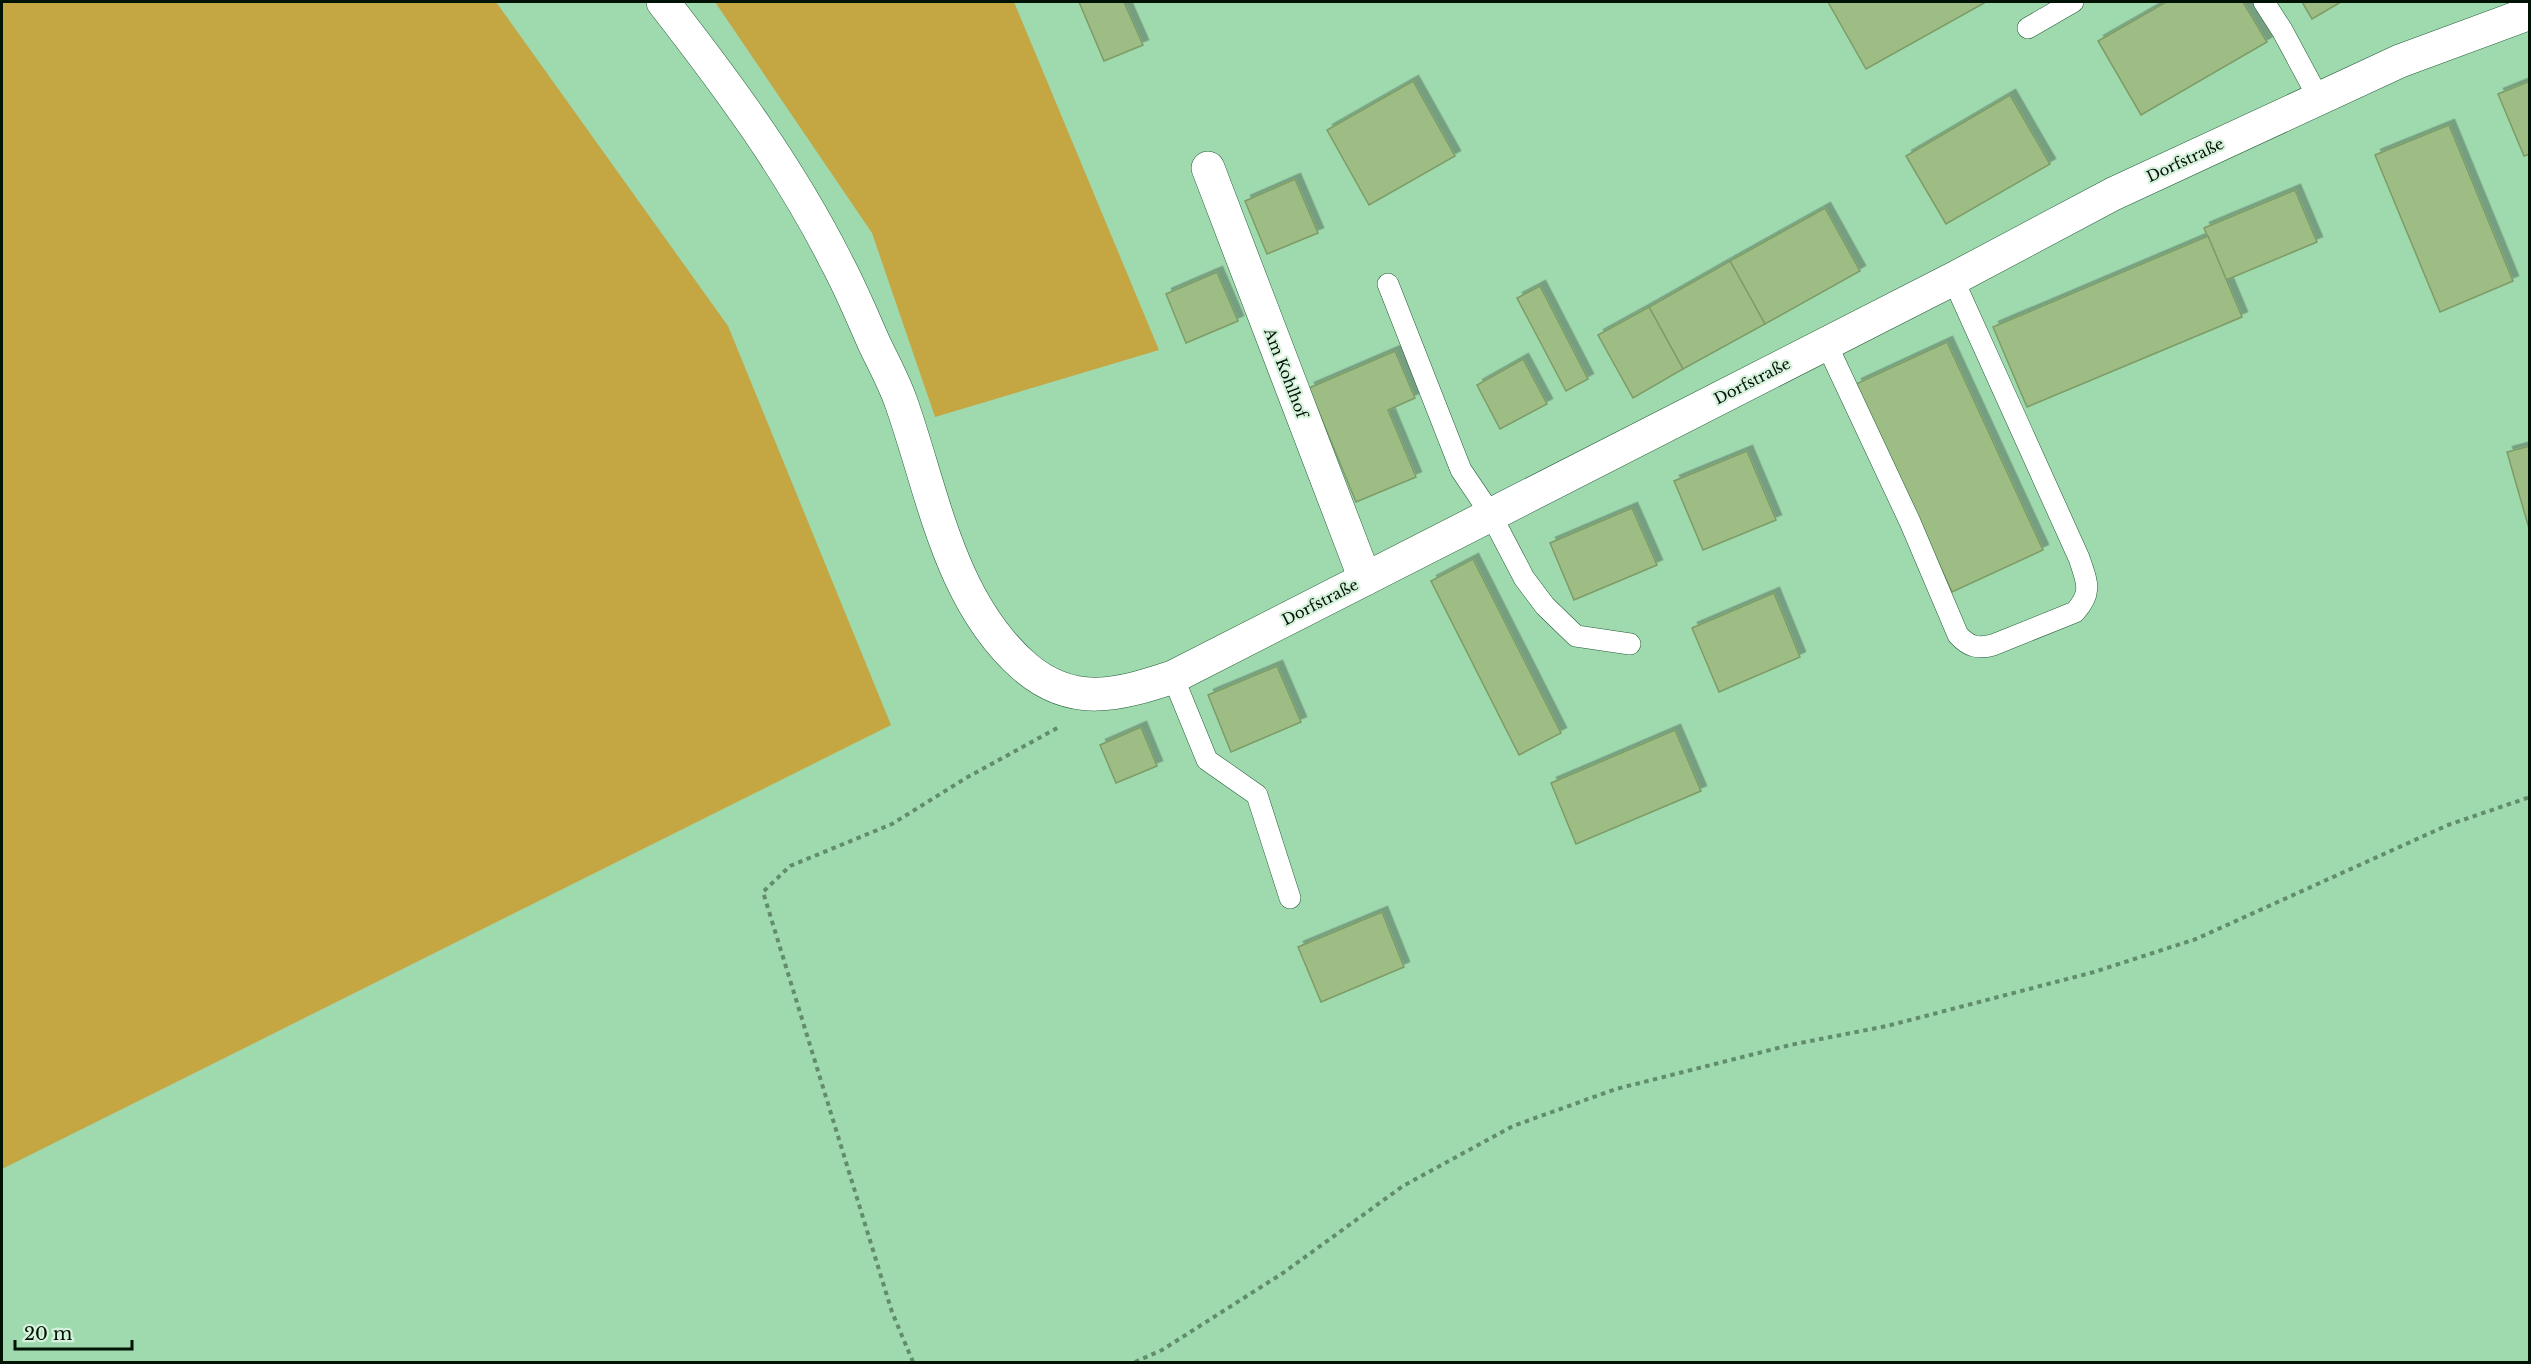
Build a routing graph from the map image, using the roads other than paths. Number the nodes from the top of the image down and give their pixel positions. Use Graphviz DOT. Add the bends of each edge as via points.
graph roads {
  1 [pos="663,2"];
  2 [pos="2073,2"];
  3 [pos="2264,2"];
  4 [pos="2529,13"];
  5 [pos="2028,28"];
  6 [pos="2318,97"];
  7 [pos="1208,168"];
  8 [pos="1953,279"];
  9 [pos="1388,284"];
  10 [pos="1826,343"];
  11 [pos="1490,513"];
  12 [pos="1365,579"];
  13 [pos="1630,644"];
  14 [pos="1173,677"];
  15 [pos="1290,898"];
  1 -- 14 [label="main road, Dorfstraße" via="730,89 787,175 837,262 900,400 935,514 962,579 989,629 1026,667 1070,692 1092,696 1132,691"];
  2 -- 5 [label="lane"];
  3 -- 6 [label="lane"];
  4 -- 6 [label="main road, Dorfstraße" via="2400,61"];
  6 -- 8 [label="main road, Dorfstraße" via="2113,194"];
  7 -- 12 [label="main road, Am Kohlhof"];
  8 -- 10 [label="main road, Dorfstraße"];
  8 -- 10 [label="lane" via="2079,558 2088,592 2075,612 1980,648 1963,641"];
  9 -- 11 [label="lane" via="1461,470"];
  10 -- 11 [label="main road, Dorfstraße"];
  11 -- 12 [label="main road, Dorfstraße"];
  11 -- 13 [label="lane" via="1524,578 1545,606 1576,636"];
  12 -- 14 [label="main road, Dorfstraße"];
  14 -- 15 [label="lane" via="1207,760 1257,795"];
}
